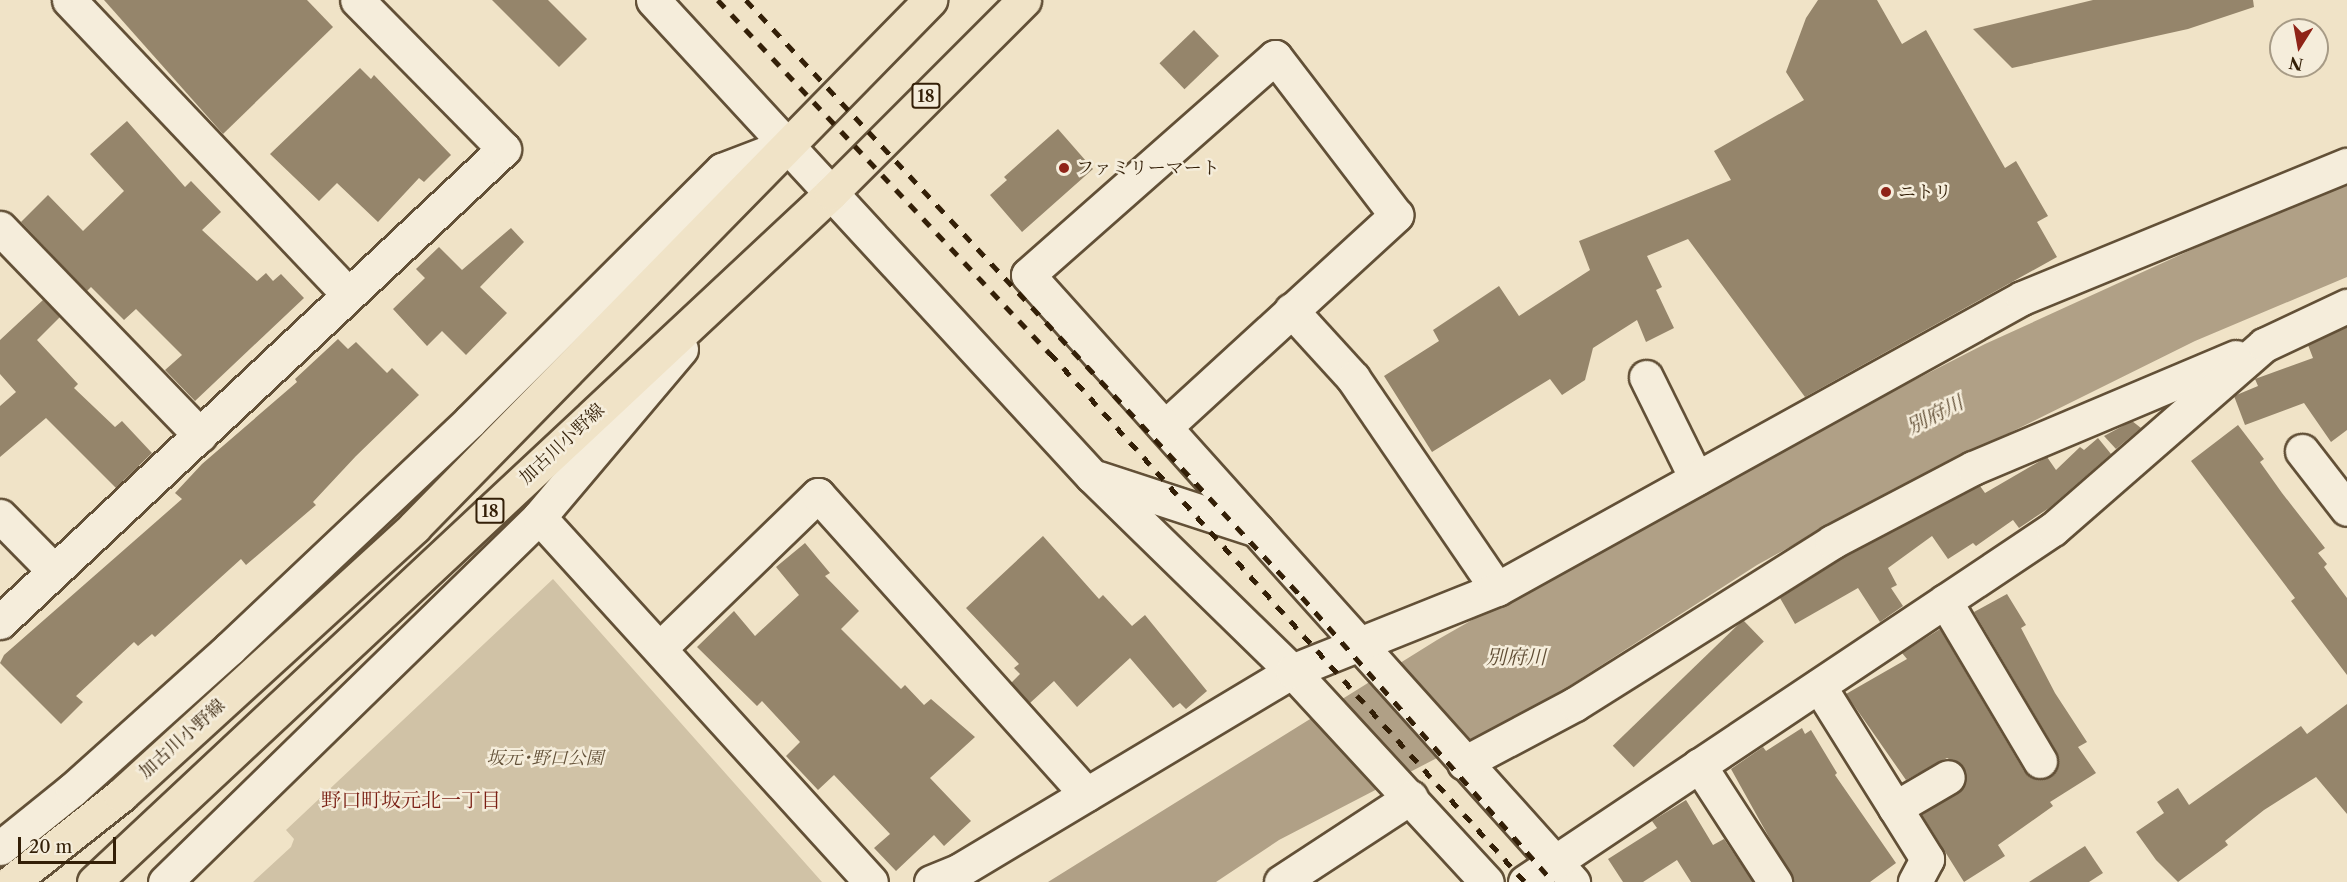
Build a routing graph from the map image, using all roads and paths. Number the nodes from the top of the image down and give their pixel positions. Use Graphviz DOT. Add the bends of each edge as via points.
graph roads {
  1 [pos="69,0"];
  2 [pos="357,0"];
  3 [pos="652,0"];
  4 [pos="930,0"];
  5 [pos="1024,0"];
  6 [pos="787,145"];
  7 [pos="2347,165"];
  8 [pos="831,193"];
  9 [pos="0,228"];
  10 [pos="753,262"];
  11 [pos="348,294"];
  12 [pos="2347,306"];
  13 [pos="1291,310"];
  14 [pos="2264,345"];
  15 [pos="1646,377"];
  16 [pos="1165,427"];
  17 [pos="200,435"];
  18 [pos="2301,451"];
  19 [pos="1092,476"];
  20 [pos="1696,478"];
  21 [pos="2347,509"];
  22 [pos="0,516"];
  23 [pos="539,517"];
  24 [pos="1258,531"];
  25 [pos="54,571"];
  26 [pos="1497,589"];
  27 [pos="1945,601"];
  28 [pos="0,622"];
  29 [pos="660,648"];
  30 [pos="1369,653"];
  31 [pos="1292,671"];
  32 [pos="1819,686"];
  33 [pos="2040,761"];
  34 [pos="1464,763"];
  35 [pos="1699,765"];
  36 [pos="1948,777"];
  37 [pos="1086,794"];
  38 [pos="1411,797"];
  39 [pos="1895,808"];
  40 [pos="0,848"];
  41 [pos="1563,872"];
  42 [pos="1923,878"];
  43 [pos="11,882"];
  44 [pos="94,882"];
  45 [pos="165,882"];
  46 [pos="871,882"];
  47 [pos="931,882"];
  48 [pos="1281,882"];
  49 [pos="1487,882"];
  50 [pos="1525,882"];
  51 [pos="1775,882"];
  1 -- 11 [label="street"];
  2 -- 11 [label="street" via="504,149"];
  3 -- 6 [label="street"];
  4 -- 6 [label="main road, 加古川小野線 / 18"];
  5 -- 8 [label="main road, 加古川小野線 / 18"];
  6 -- 8 [label="street"];
  6 -- 40 [label="street" via="722,170 470,421 246,633 72,790"];
  6 -- 43 [label="main road, 加古川小野線 / 18" via="414,527 121,795"];
  7 -- 20 [label="street" via="2022,298"];
  8 -- 10 [label="main road, 加古川小野線 / 18"];
  8 -- 19 [label="street"];
  9 -- 17 [label="street"];
  10 -- 23 [label="street"];
  10 -- 44 [label="main road, 加古川小野線 / 18"];
  11 -- 17 [label="street"];
  12 -- 14 [label="street"];
  13 -- 16 [label="street"];
  13 -- 16 [label="street" via="1396,215 1275,57 1028,275"];
  13 -- 26 [label="street" via="1353,378"];
  14 -- 27 [label="street" via="2053,529"];
  14 -- 34 [label="street" via="1973,468 1832,542 1575,704"];
  15 -- 20 [label="street"];
  16 -- 24 [label="street"];
  17 -- 25 [label="street"];
  18 -- 21 [label="street"];
  19 -- 24 [label="street"];
  19 -- 31 [label="street"];
  20 -- 26 [label="street"];
  22 -- 25 [label="street"];
  23 -- 29 [label="street"];
  23 -- 45 [label="street"];
  24 -- 30 [label="street"];
  25 -- 28 [label="street"];
  26 -- 30 [label="street"];
  27 -- 32 [label="street"];
  27 -- 33 [label="street"];
  29 -- 37 [label="street" via="818,495"];
  29 -- 46 [label="street"];
  30 -- 31 [label="street"];
  30 -- 34 [label="street"];
  31 -- 37 [label="street"];
  31 -- 38 [label="street"];
  32 -- 35 [label="street"];
  32 -- 39 [label="street"];
  34 -- 41 [label="street"];
  35 -- 41 [label="street"];
  35 -- 51 [label="street"];
  36 -- 39 [label="street"];
  37 -- 47 [label="street" via="960,870"];
  38 -- 48 [label="street"];
  38 -- 49 [label="street"];
  39 -- 42 [label="street" via="1927,859"];
  41 -- 50 [label="street"];
}
